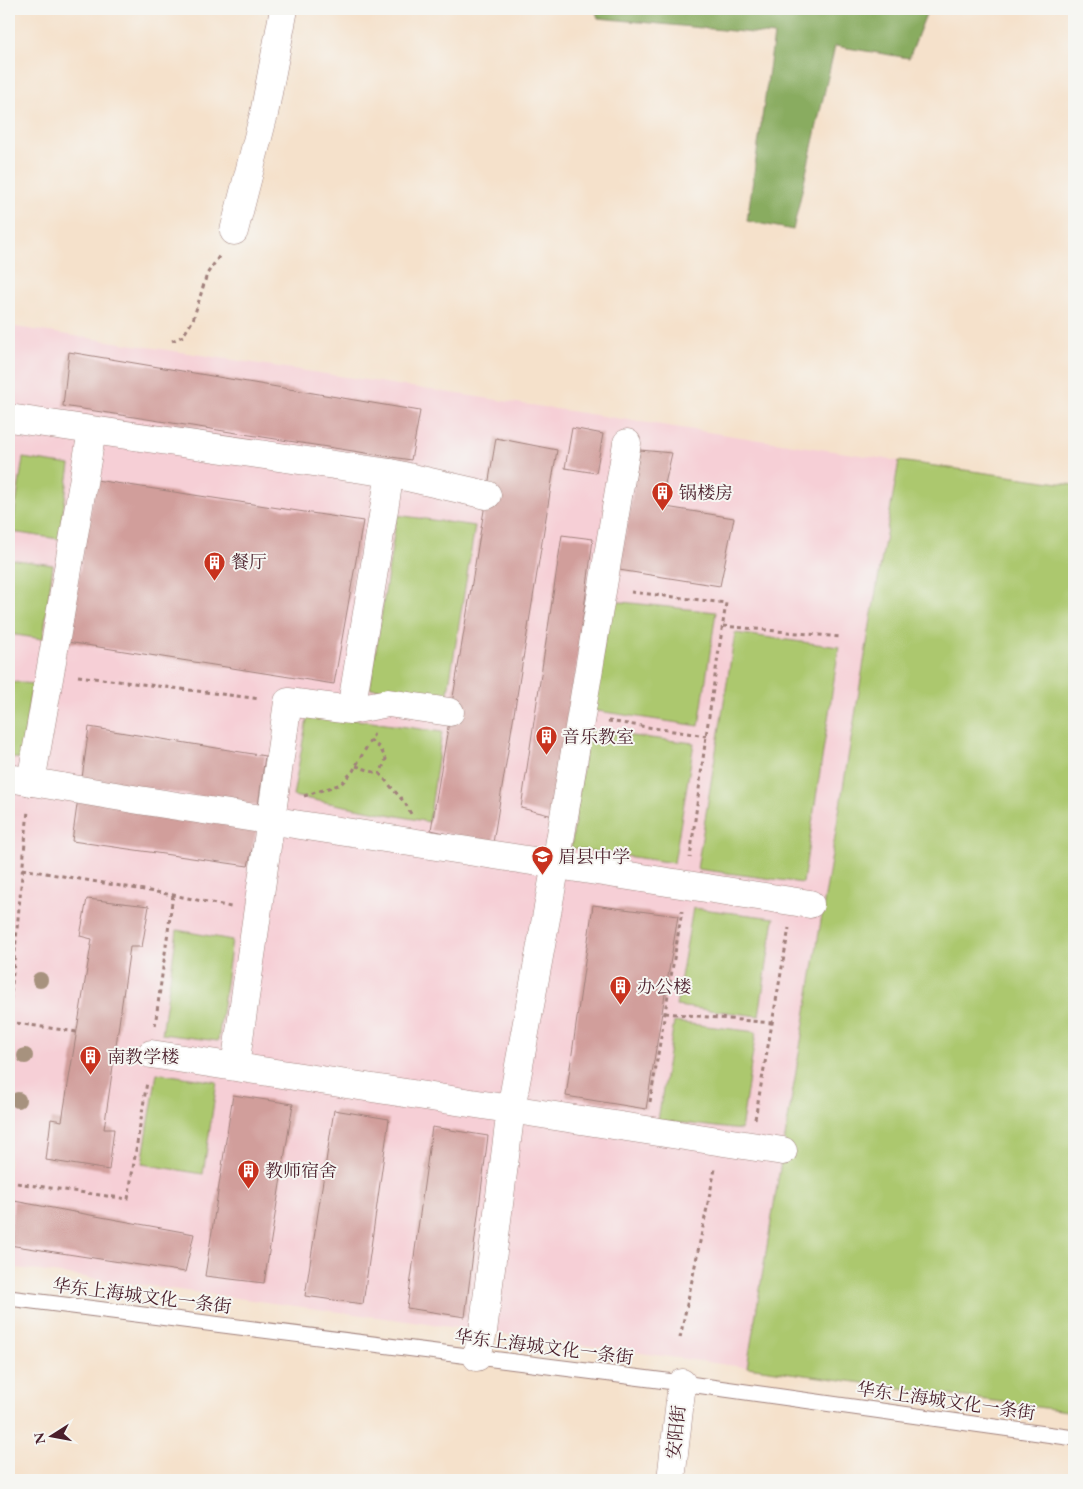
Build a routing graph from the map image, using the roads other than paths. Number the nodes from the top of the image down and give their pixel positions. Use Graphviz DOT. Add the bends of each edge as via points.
graph roads {
  1 [pos="284,9"];
  2 [pos="234,231"];
  3 [pos="9,418"];
  4 [pos="92,431"];
  5 [pos="627,443"];
  6 [pos="390,474"];
  7 [pos="487,494"];
  8 [pos="351,710"];
  9 [pos="450,712"];
  10 [pos="20,780"];
  11 [pos="271,813"];
  12 [pos="556,864"];
  13 [pos="802,903"];
  14 [pos="151,1054"];
  15 [pos="235,1066"];
  16 [pos="511,1109"];
  17 [pos="783,1151"];
  18 [pos="9,1298"];
  19 [pos="477,1357"];
  20 [pos="682,1383"];
  21 [pos="1074,1438"];
  22 [pos="671,1480"];
  1 -- 2 [label="street" via="264,114"];
  3 -- 4 [label="street"];
  4 -- 6 [label="street"];
  4 -- 10 [label="street" via="50,672"];
  5 -- 12 [label="street"];
  6 -- 7 [label="street"];
  6 -- 8 [label="street"];
  8 -- 9 [label="street" via="388,703"];
  8 -- 11 [label="street" via="288,702"];
  10 -- 11 [label="street"];
  11 -- 12 [label="street" via="417,843"];
  11 -- 15 [label="street"];
  12 -- 13 [label="street"];
  12 -- 16 [label="street"];
  14 -- 15 [label="street"];
  15 -- 16 [label="street"];
  16 -- 17 [label="street"];
  16 -- 19 [label="street"];
  18 -- 19 [label="lane, 华东上海城文化一条街"];
  19 -- 20 [label="lane, 华东上海城文化一条街"];
  20 -- 21 [label="lane, 华东上海城文化一条街"];
  20 -- 22 [label="street, 安阳街"];
}
